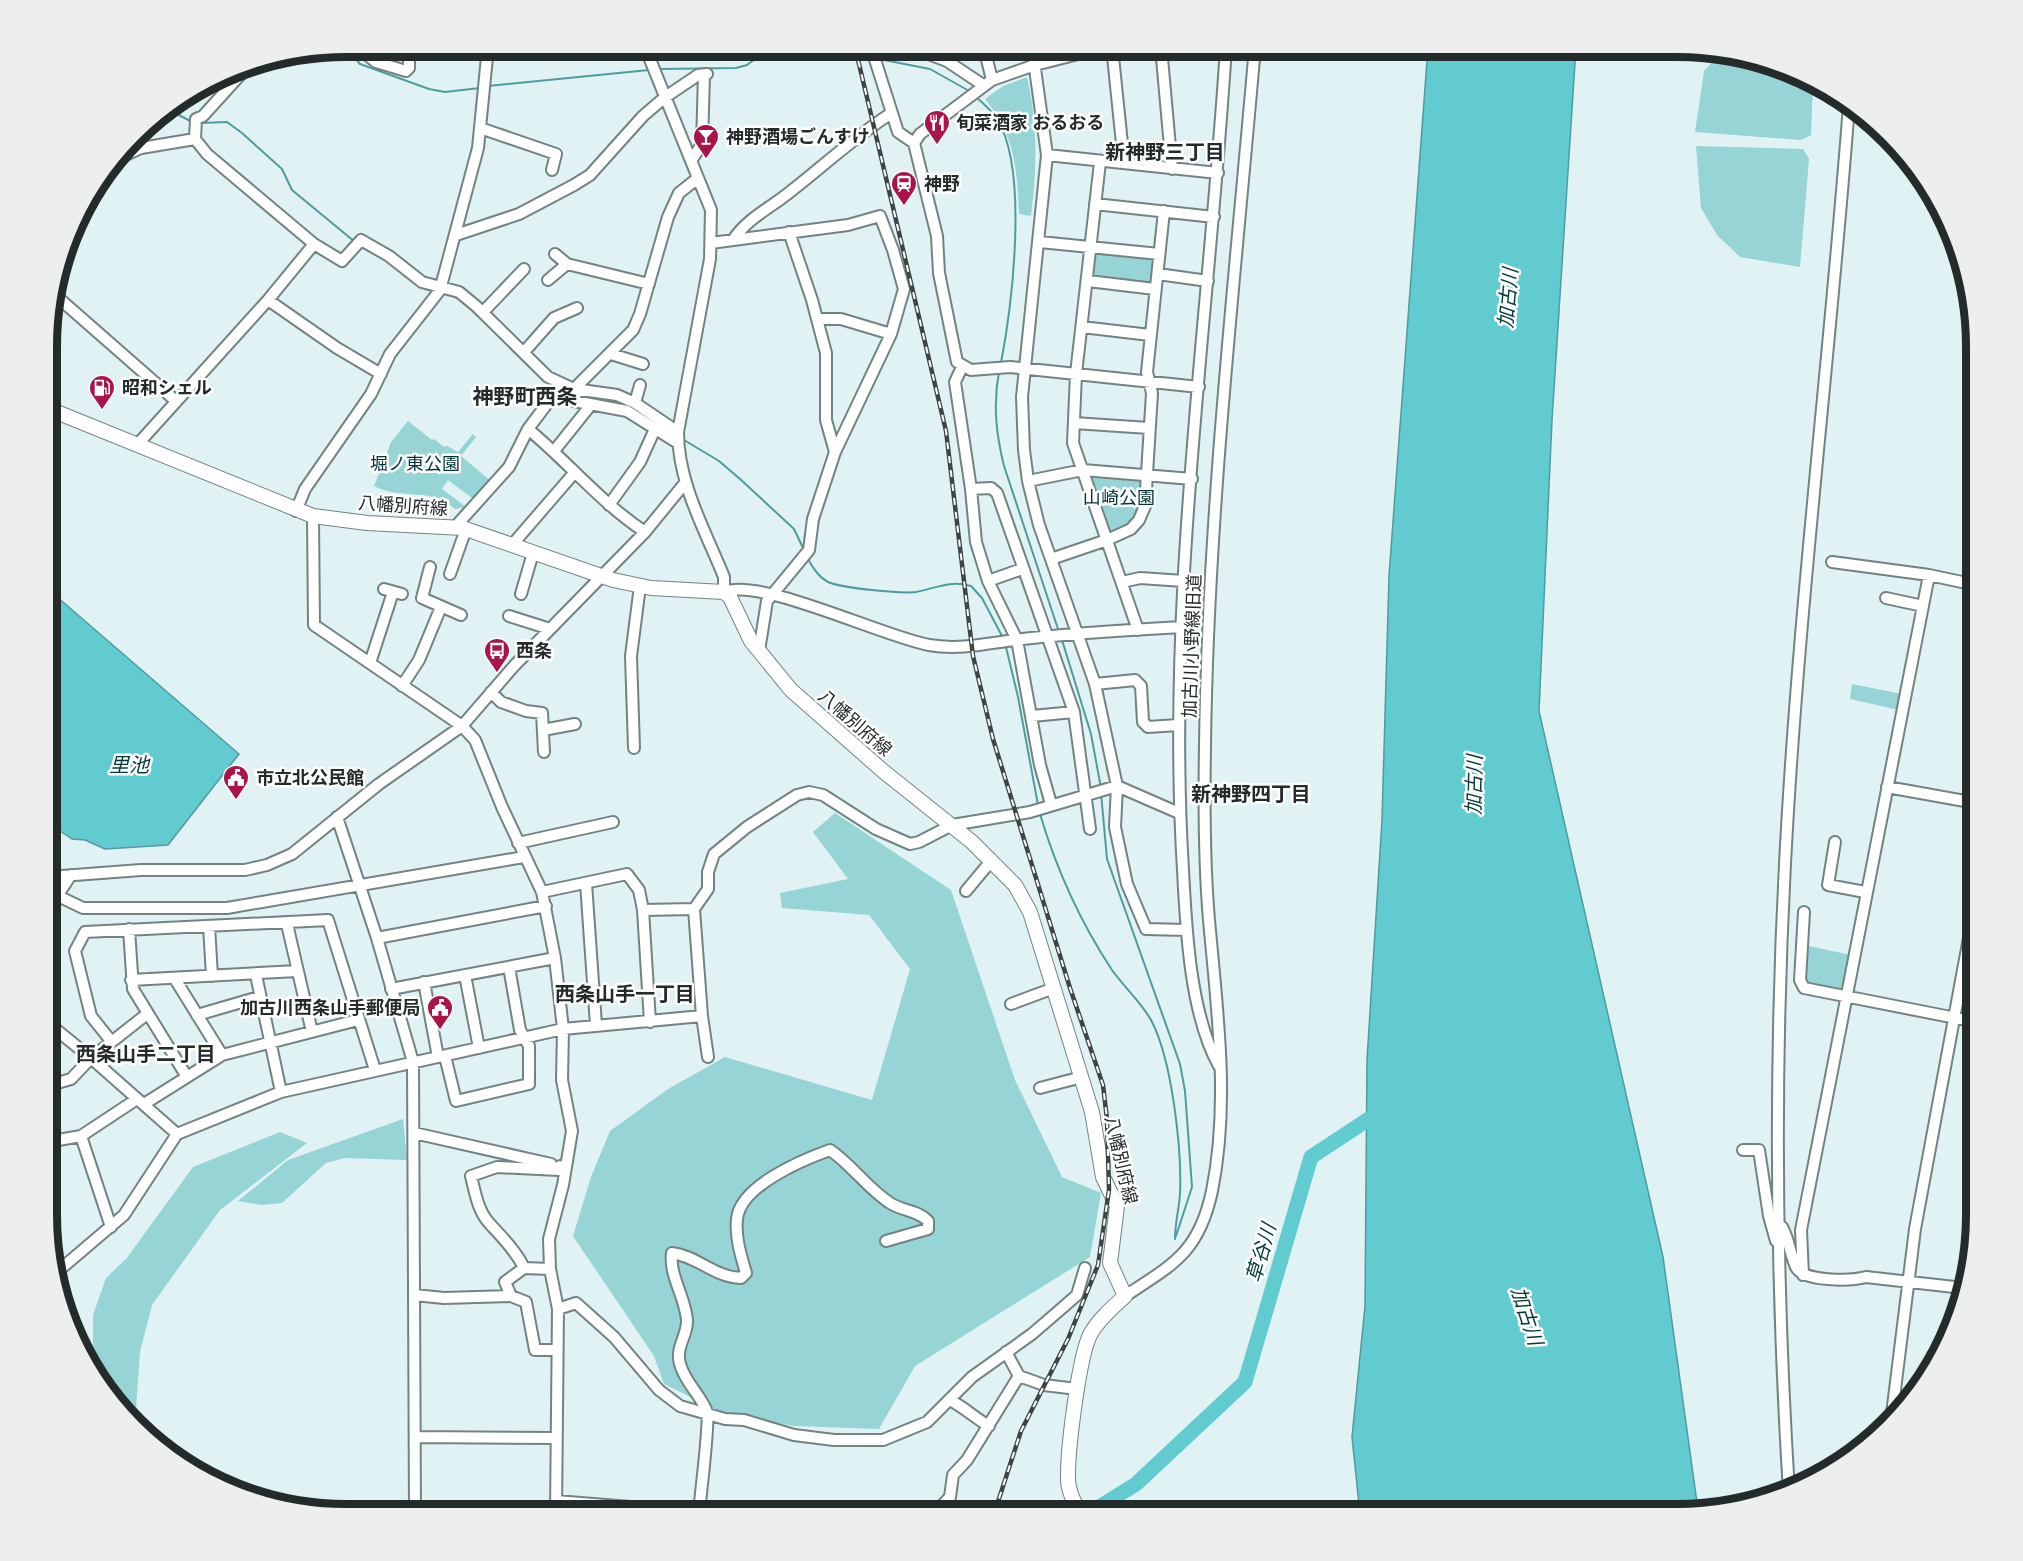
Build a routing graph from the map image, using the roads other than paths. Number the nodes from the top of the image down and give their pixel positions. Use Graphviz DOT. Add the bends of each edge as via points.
graph roads {
  1 [pos="370,57"];
  2 [pos="409,57"];
  3 [pos="487,57"];
  4 [pos="649,57"];
  5 [pos="874,57"];
  6 [pos="938,57"];
  7 [pos="985,57"];
  8 [pos="1034,57"];
  9 [pos="1062,57"];
  10 [pos="1113,57"];
  11 [pos="1162,57"];
  12 [pos="1225,57"];
  13 [pos="1254,57"];
  14 [pos="1035,65"];
  15 [pos="237,79"];
  16 [pos="988,82"];
  17 [pos="664,98"];
  18 [pos="890,114"];
  19 [pos="1848,114"];
  20 [pos="480,128"];
  21 [pos="196,129"];
  22 [pos="914,143"];
  23 [pos="133,152"];
  24 [pos="1047,155"];
  25 [pos="692,161"];
  26 [pos="1100,162"];
  27 [pos="1124,163"];
  28 [pos="1172,169"];
  29 [pos="552,170"];
  30 [pos="1218,173"];
  31 [pos="698,178"];
  32 [pos="1095,204"];
  33 [pos="1164,211"];
  34 [pos="1214,217"];
  35 [pos="789,232"];
  36 [pos="456,235"];
  37 [pos="733,240"];
  38 [pos="1040,242"];
  39 [pos="314,243"];
  40 [pos="711,243"];
  41 [pos="1090,246"];
  42 [pos="555,254"];
  43 [pos="1160,254"];
  44 [pos="567,264"];
  45 [pos="524,269"];
  46 [pos="1158,274"];
  47 [pos="548,280"];
  48 [pos="1088,281"];
  49 [pos="1208,281"];
  50 [pos="649,284"];
  51 [pos="441,288"];
  52 [pos="1155,289"];
  53 [pos="61,300"];
  54 [pos="268,300"];
  55 [pos="578,308"];
  56 [pos="483,312"];
  57 [pos="817,319"];
  58 [pos="1082,327"];
  59 [pos="891,334"];
  60 [pos="1150,335"];
  61 [pos="524,352"];
  62 [pos="611,354"];
  63 [pos="643,364"];
  64 [pos="962,367"];
  65 [pos="1024,368"];
  66 [pos="381,374"];
  67 [pos="1076,374"];
  68 [pos="1147,382"];
  69 [pos="640,385"];
  70 [pos="1199,387"];
  71 [pos="560,388"];
  72 [pos="575,390"];
  73 [pos="176,401"];
  74 [pos="635,403"];
  75 [pos="590,406"];
  76 [pos="57,413"];
  77 [pos="1074,423"];
  78 [pos="1149,428"];
  79 [pos="528,429"];
  80 [pos="655,429"];
  81 [pos="678,437"];
  82 [pos="137,445"];
  83 [pos="554,451"];
  84 [pos="835,452"];
  85 [pos="1083,470"];
  86 [pos="575,472"];
  87 [pos="1147,474"];
  88 [pos="1192,479"];
  89 [pos="1028,481"];
  90 [pos="685,483"];
  91 [pos="971,489"];
  92 [pos="609,505"];
  93 [pos="296,511"];
  94 [pos="313,516"];
  95 [pos="460,528"];
  96 [pos="645,532"];
  97 [pos="1107,540"];
  98 [pos="512,546"];
  99 [pos="533,553"];
  100 [pos="1051,559"];
  101 [pos="1832,562"];
  102 [pos="430,567"];
  103 [pos="1022,569"];
  104 [pos="450,574"];
  105 [pos="1929,574"];
  106 [pos="604,576"];
  107 [pos="988,581"];
  108 [pos="1184,581"];
  109 [pos="1122,582"];
  110 [pos="1966,583"];
  111 [pos="640,586"];
  112 [pos="724,591"];
  113 [pos="393,592"];
  114 [pos="521,594"];
  115 [pos="773,596"];
  116 [pos="1886,598"];
  117 [pos="1923,606"];
  118 [pos="441,607"];
  119 [pos="461,615"];
  120 [pos="509,616"];
  121 [pos="1182,627"];
  122 [pos="550,629"];
  123 [pos="1138,630"];
  124 [pos="1078,635"];
  125 [pos="1047,637"];
  126 [pos="1015,640"];
  127 [pos="759,651"];
  128 [pos="370,663"];
  129 [pos="1095,684"];
  130 [pos="402,686"];
  131 [pos="491,692"];
  132 [pos="1074,712"];
  133 [pos="1032,716"];
  134 [pos="575,724"];
  135 [pos="1178,725"];
  136 [pos="462,726"];
  137 [pos="543,730"];
  138 [pos="634,748"];
  139 [pos="544,752"];
  140 [pos="1114,787"];
  141 [pos="1887,787"];
  142 [pos="1087,794"];
  143 [pos="1966,801"];
  144 [pos="1051,804"];
  145 [pos="1179,813"];
  146 [pos="337,817"];
  147 [pos="614,822"];
  148 [pos="952,825"];
  149 [pos="1090,829"];
  150 [pos="518,843"];
  151 [pos="1835,843"];
  152 [pos="524,857"];
  153 [pos="991,861"];
  154 [pos="71,875"];
  155 [pos="57,876"];
  156 [pos="586,883"];
  157 [pos="361,886"];
  158 [pos="57,891"];
  159 [pos="966,891"];
  160 [pos="542,892"];
  161 [pos="1865,892"];
  162 [pos="57,898"];
  163 [pos="546,906"];
  164 [pos="694,909"];
  165 [pos="643,910"];
  166 [pos="1804,912"];
  167 [pos="287,924"];
  168 [pos="209,926"];
  169 [pos="129,929"];
  170 [pos="1186,930"];
  171 [pos="377,938"];
  172 [pos="1966,951"];
  173 [pos="555,958"];
  174 [pos="509,967"];
  175 [pos="297,971"];
  176 [pos="256,975"];
  177 [pos="465,975"];
  178 [pos="212,976"];
  179 [pos="175,979"];
  180 [pos="131,980"];
  181 [pos="424,982"];
  182 [pos="1054,988"];
  183 [pos="391,989"];
  184 [pos="259,997"];
  185 [pos="1846,997"];
  186 [pos="1011,1004"];
  187 [pos="147,1014"];
  188 [pos="197,1015"];
  189 [pos="702,1016"];
  190 [pos="1953,1017"];
  191 [pos="358,1020"];
  192 [pos="1966,1020"];
  193 [pos="650,1022"];
  194 [pos="596,1025"];
  195 [pos="563,1029"];
  196 [pos="57,1030"];
  197 [pos="312,1032"];
  198 [pos="524,1037"];
  199 [pos="111,1041"];
  200 [pos="272,1042"];
  201 [pos="479,1048"];
  202 [pos="222,1055"];
  203 [pos="442,1057"];
  204 [pos="708,1057"];
  205 [pos="91,1058"];
  206 [pos="413,1062"];
  207 [pos="1221,1069"];
  208 [pos="375,1070"];
  209 [pos="187,1077"];
  210 [pos="1082,1077"];
  211 [pos="57,1083"];
  212 [pos="1040,1088"];
  213 [pos="281,1092"];
  214 [pos="140,1102"];
  215 [pos="414,1133"];
  216 [pos="177,1134"];
  217 [pos="81,1136"];
  218 [pos="57,1140"];
  219 [pos="1743,1150"];
  220 [pos="563,1166"];
  221 [pos="1779,1221"];
  222 [pos="111,1227"];
  223 [pos="886,1241"];
  224 [pos="1779,1253"];
  225 [pos="62,1268"];
  226 [pos="524,1268"];
  227 [pos="1085,1268"];
  228 [pos="549,1269"];
  229 [pos="1803,1275"];
  230 [pos="1909,1281"];
  231 [pos="1957,1287"];
  232 [pos="414,1295"];
  233 [pos="511,1296"];
  234 [pos="1125,1296"];
  235 [pos="558,1309"];
  236 [pos="556,1350"];
  237 [pos="1006,1352"];
  238 [pos="1019,1376"];
  239 [pos="1077,1389"];
  240 [pos="950,1400"];
  241 [pos="1893,1406"];
  242 [pos="707,1413"];
  243 [pos="989,1426"];
  244 [pos="414,1437"];
  245 [pos="556,1438"];
  246 [pos="1789,1481"];
  247 [pos="556,1501"];
  248 [pos="415,1504"];
  249 [pos="592,1504"];
  250 [pos="700,1504"];
  251 [pos="943,1504"];
  252 [pos="1076,1504"];
  1 -- 2 [label="street" via="406,71"];
  3 -- 20 [label="street"];
  4 -- 17 [label="street"];
  5 -- 18 [label="street"];
  6 -- 16 [label="street"];
  7 -- 16 [label="street"];
  8 -- 14 [label="street"];
  9 -- 14 [label="street"];
  10 -- 27 [label="street"];
  11 -- 28 [label="street"];
  12 -- 30 [label="street"];
  13 -- 207 [label="street, 加古川小野線旧道" via="1212,544 1206,697 1206,870"];
  14 -- 16 [label="street"];
  14 -- 24 [label="street"];
  15 -- 21 [label="street"];
  16 -- 22 [label="street" via="920,134"];
  17 -- 25 [label="street"];
  17 -- 25 [label="street" via="705,74 702,144"];
  17 -- 36 [label="street" via="590,175 519,214"];
  18 -- 22 [label="street" via="900,135"];
  18 -- 37 [label="street" via="860,133 754,218"];
  19 -- 221 [label="street" via="1785,862 1778,1086"];
  20 -- 29 [label="street" via="556,154"];
  20 -- 36 [label="street"];
  21 -- 23 [label="street"];
  21 -- 39 [label="street" via="207,154"];
  22 -- 64 [label="street" via="937,236 939,273 957,362"];
  24 -- 26 [label="street"];
  24 -- 38 [label="street"];
  25 -- 31 [label="street"];
  26 -- 27 [label="street"];
  26 -- 32 [label="street"];
  27 -- 28 [label="street"];
  28 -- 30 [label="street"];
  30 -- 34 [label="street"];
  31 -- 40 [label="street" via="711,210"];
  31 -- 50 [label="street" via="679,194 668,217"];
  32 -- 33 [label="street"];
  32 -- 41 [label="street"];
  33 -- 34 [label="street"];
  33 -- 43 [label="street"];
  34 -- 49 [label="street"];
  35 -- 37 [label="street"];
  35 -- 57 [label="street"];
  35 -- 59 [label="street" via="848,225 880,216 904,289"];
  36 -- 51 [label="street"];
  37 -- 40 [label="street"];
  38 -- 41 [label="street"];
  38 -- 65 [label="street"];
  39 -- 51 [label="street" via="342,261 361,240 422,282"];
  39 -- 54 [label="street"];
  40 -- 81 [label="street"];
  41 -- 43 [label="street"];
  41 -- 48 [label="street"];
  42 -- 44 [label="street"];
  43 -- 46 [label="street"];
  44 -- 47 [label="street"];
  44 -- 50 [label="street"];
  45 -- 56 [label="street" via="518,282"];
  46 -- 49 [label="street"];
  46 -- 52 [label="street"];
  48 -- 52 [label="street"];
  48 -- 58 [label="street"];
  49 -- 70 [label="street"];
  50 -- 62 [label="street" via="633,330"];
  51 -- 56 [label="street" via="459,292"];
  51 -- 66 [label="street" via="390,354"];
  52 -- 60 [label="street"];
  53 -- 73 [label="street"];
  54 -- 66 [label="street"];
  54 -- 73 [label="street"];
  55 -- 61 [label="street" via="554,318"];
  56 -- 61 [label="street"];
  57 -- 59 [label="street" via="841,319"];
  57 -- 84 [label="street" via="827,364 826,420"];
  58 -- 60 [label="street"];
  58 -- 67 [label="street"];
  59 -- 84 [label="street"];
  60 -- 68 [label="street"];
  61 -- 71 [label="street"];
  62 -- 63 [label="street"];
  62 -- 72 [label="street"];
  64 -- 65 [label="street"];
  64 -- 91 [label="street" via="955,382"];
  65 -- 67 [label="street"];
  65 -- 89 [label="street" via="1022,397"];
  66 -- 93 [label="street" via="361,410 305,489"];
  67 -- 68 [label="street"];
  67 -- 77 [label="street"];
  68 -- 70 [label="street"];
  68 -- 78 [label="street" via="1152,393"];
  69 -- 74 [label="street"];
  70 -- 88 [label="street"];
  71 -- 72 [label="street"];
  71 -- 79 [label="street"];
  72 -- 74 [label="street" via="617,395"];
  72 -- 75 [label="street" via="574,400"];
  73 -- 82 [label="street"];
  74 -- 81 [label="street"];
  75 -- 80 [label="street" via="627,411"];
  75 -- 83 [label="street"];
  76 -- 82 [label="main road, 八幡別府線"];
  77 -- 78 [label="street"];
  77 -- 85 [label="street" via="1073,443"];
  78 -- 87 [label="street"];
  79 -- 83 [label="street"];
  79 -- 95 [label="street" via="508,467"];
  80 -- 81 [label="street"];
  80 -- 92 [label="street" via="631,476"];
  81 -- 90 [label="street" via="678,457"];
  82 -- 93 [label="main road, 八幡別府線"];
  83 -- 86 [label="street"];
  84 -- 115 [label="street" via="813,519 809,549"];
  85 -- 87 [label="street"];
  85 -- 89 [label="street"];
  85 -- 97 [label="street"];
  86 -- 92 [label="street"];
  86 -- 98 [label="street"];
  87 -- 88 [label="street"];
  87 -- 97 [label="street" via="1145,506 1139,520 1131,529"];
  88 -- 108 [label="street"];
  89 -- 100 [label="street"];
  90 -- 96 [label="street"];
  90 -- 112 [label="street" via="724,577"];
  91 -- 103 [label="street" via="991,488 997,493"];
  91 -- 107 [label="street" via="976,542"];
  92 -- 96 [label="street"];
  93 -- 94 [label="main road, 八幡別府線"];
  94 -- 95 [label="main road, 八幡別府線"];
  94 -- 128 [label="street" via="314,625"];
  95 -- 98 [label="main road, 八幡別府線"];
  95 -- 104 [label="street"];
  96 -- 106 [label="street"];
  97 -- 100 [label="street"];
  97 -- 109 [label="street"];
  98 -- 99 [label="main road, 八幡別府線"];
  99 -- 106 [label="main road, 八幡別府線"];
  99 -- 114 [label="street"];
  100 -- 124 [label="street"];
  101 -- 105 [label="street"];
  102 -- 118 [label="street" via="422,598"];
  103 -- 107 [label="street"];
  103 -- 125 [label="street"];
  105 -- 110 [label="street"];
  105 -- 117 [label="street"];
  106 -- 111 [label="main road, 八幡別府線"];
  106 -- 122 [label="street"];
  107 -- 126 [label="street"];
  108 -- 109 [label="street" via="1140,578"];
  108 -- 121 [label="street"];
  109 -- 123 [label="street"];
  111 -- 112 [label="main road, 八幡別府線"];
  111 -- 138 [label="street" via="631,656"];
  112 -- 115 [label="street" via="735,587"];
  112 -- 127 [label="main road, 八幡別府線"];
  113 -- 128 [label="street"];
  115 -- 126 [label="street" via="927,645 960,648"];
  115 -- 127 [label="street" via="767,601"];
  116 -- 117 [label="street"];
  117 -- 141 [label="street"];
  118 -- 119 [label="street"];
  118 -- 130 [label="street" via="419,660"];
  120 -- 122 [label="street"];
  121 -- 123 [label="street"];
  121 -- 135 [label="street"];
  122 -- 131 [label="street"];
  123 -- 124 [label="street"];
  124 -- 125 [label="street"];
  124 -- 129 [label="street"];
  125 -- 126 [label="street"];
  125 -- 132 [label="street"];
  126 -- 133 [label="street"];
  127 -- 148 [label="main road, 八幡別府線" via="791,690"];
  128 -- 130 [label="street"];
  129 -- 135 [label="street" via="1135,680 1141,686 1143,722 1148,727"];
  129 -- 140 [label="street"];
  130 -- 136 [label="street"];
  131 -- 136 [label="street"];
  131 -- 137 [label="street" via="501,702 526,711 540,711"];
  132 -- 133 [label="street"];
  132 -- 142 [label="street"];
  133 -- 144 [label="street"];
  134 -- 137 [label="street"];
  135 -- 145 [label="street"];
  136 -- 146 [label="street"];
  136 -- 150 [label="street" via="475,740"];
  137 -- 139 [label="street"];
  140 -- 142 [label="street"];
  140 -- 145 [label="street"];
  140 -- 170 [label="street" via="1115,827 1127,884 1146,929"];
  141 -- 143 [label="street"];
  141 -- 161 [label="street"];
  142 -- 144 [label="street"];
  142 -- 149 [label="street"];
  144 -- 148 [label="street" via="1030,812"];
  145 -- 170 [label="street"];
  146 -- 154 [label="street" via="292,854 245,870"];
  146 -- 157 [label="street"];
  147 -- 150 [label="street"];
  148 -- 153 [label="main road, 八幡別府線"];
  148 -- 164 [label="street" via="910,844 876,829 823,795 798,795 747,827 714,854 708,889"];
  150 -- 152 [label="street"];
  151 -- 161 [label="street" via="1828,885"];
  152 -- 157 [label="street"];
  152 -- 160 [label="street"];
  153 -- 159 [label="street"];
  153 -- 182 [label="main road, 八幡別府線" via="1015,885 1030,912"];
  154 -- 155 [label="street"];
  154 -- 158 [label="street"];
  156 -- 160 [label="street"];
  156 -- 165 [label="street" via="627,874 639,890"];
  156 -- 194 [label="street"];
  157 -- 162 [label="street" via="227,908 83,908"];
  157 -- 171 [label="street"];
  160 -- 163 [label="street"];
  161 -- 185 [label="street"];
  163 -- 171 [label="street"];
  163 -- 173 [label="street"];
  164 -- 165 [label="street"];
  164 -- 189 [label="street"];
  165 -- 193 [label="street"];
  166 -- 185 [label="street" via="1802,985"];
  167 -- 168 [label="street"];
  167 -- 175 [label="street"];
  167 -- 191 [label="street" via="328,920"];
  168 -- 169 [label="street"];
  168 -- 178 [label="street"];
  169 -- 180 [label="street"];
  169 -- 199 [label="street" via="85,932 75,951 91,1016"];
  170 -- 207 [label="street" via="1209,1049"];
  171 -- 183 [label="street"];
  172 -- 190 [label="street"];
  173 -- 174 [label="street"];
  173 -- 195 [label="street"];
  174 -- 177 [label="street"];
  174 -- 198 [label="street"];
  175 -- 176 [label="street"];
  175 -- 197 [label="street"];
  176 -- 178 [label="street"];
  176 -- 184 [label="street"];
  177 -- 181 [label="street"];
  177 -- 201 [label="street"];
  178 -- 179 [label="street"];
  179 -- 180 [label="street"];
  179 -- 188 [label="street"];
  180 -- 187 [label="street"];
  181 -- 183 [label="street"];
  181 -- 203 [label="street"];
  182 -- 186 [label="street"];
  182 -- 210 [label="main road, 八幡別府線"];
  183 -- 206 [label="street"];
  184 -- 188 [label="street"];
  184 -- 200 [label="street"];
  185 -- 190 [label="street"];
  185 -- 229 [label="street" via="1801,1230"];
  187 -- 199 [label="street"];
  187 -- 209 [label="street"];
  188 -- 202 [label="street"];
  189 -- 193 [label="street"];
  189 -- 204 [label="street"];
  190 -- 192 [label="street"];
  190 -- 230 [label="street"];
  191 -- 197 [label="street"];
  191 -- 208 [label="street"];
  193 -- 194 [label="street"];
  194 -- 195 [label="street"];
  195 -- 198 [label="street"];
  195 -- 220 [label="street" via="562,1080 572,1131"];
  196 -- 205 [label="street"];
  197 -- 200 [label="street"];
  198 -- 201 [label="street"];
  198 -- 203 [label="street" via="529,1046 529,1084 456,1101"];
  199 -- 205 [label="street"];
  200 -- 202 [label="street"];
  200 -- 213 [label="street"];
  201 -- 203 [label="street"];
  202 -- 209 [label="street"];
  203 -- 206 [label="street"];
  205 -- 211 [label="street" via="71,1079"];
  205 -- 214 [label="street"];
  206 -- 208 [label="street"];
  206 -- 215 [label="street"];
  207 -- 234 [label="street, 加古川小野線旧道" via="1218,1157 1212,1193 1194,1244 1169,1268"];
  208 -- 213 [label="street"];
  209 -- 214 [label="street"];
  210 -- 212 [label="street"];
  210 -- 234 [label="main road, 八幡別府線" via="1103,1177 1117,1206 1110,1263"];
  213 -- 216 [label="street"];
  214 -- 216 [label="street"];
  214 -- 217 [label="street"];
  215 -- 220 [label="street"];
  215 -- 232 [label="street"];
  216 -- 222 [label="street" via="124,1215"];
  217 -- 218 [label="street"];
  217 -- 222 [label="street"];
  219 -- 224 [label="street" via="1759,1150"];
  220 -- 226 [label="street" via="559,1170 497,1167 471,1176 477,1203"];
  220 -- 228 [label="street" via="549,1239"];
  221 -- 224 [label="street"];
  221 -- 229 [label="street" via="1796,1268"];
  222 -- 225 [label="street"];
  223 -- 242 [label="street" via="928,1228 928,1221 892,1204 830,1150 774,1176 747,1196 736,1220 746,1273 741,1278 726,1277 683,1254 672,1253 670,1263 686,1308 687,1323 679,1344 679,1361 684,1378"];
  224 -- 246 [label="street"];
  226 -- 228 [label="street"];
  226 -- 233 [label="street" via="505,1282"];
  227 -- 237 [label="street" via="1077,1295"];
  228 -- 235 [label="street"];
  229 -- 230 [label="street" via="1850,1281 1866,1277"];
  230 -- 231 [label="street"];
  230 -- 241 [label="street"];
  232 -- 233 [label="street"];
  232 -- 244 [label="street"];
  233 -- 236 [label="street" via="526,1302 535,1350"];
  234 -- 239 [label="main road" via="1090,1335"];
  235 -- 236 [label="street"];
  235 -- 242 [label="street" via="576,1303 614,1337 659,1390 680,1406"];
  236 -- 245 [label="street"];
  237 -- 238 [label="street"];
  237 -- 240 [label="street" via="972,1377"];
  238 -- 239 [label="street"];
  238 -- 243 [label="street"];
  239 -- 252 [label="main road" via="1067,1476"];
  240 -- 242 [label="street" via="927,1422 883,1440 794,1435"];
  240 -- 243 [label="street"];
  242 -- 250 [label="street"];
  243 -- 251 [label="street" via="953,1474 950,1497"];
  244 -- 245 [label="street"];
  244 -- 248 [label="street"];
  245 -- 247 [label="street"];
  247 -- 249 [label="street"];
}
